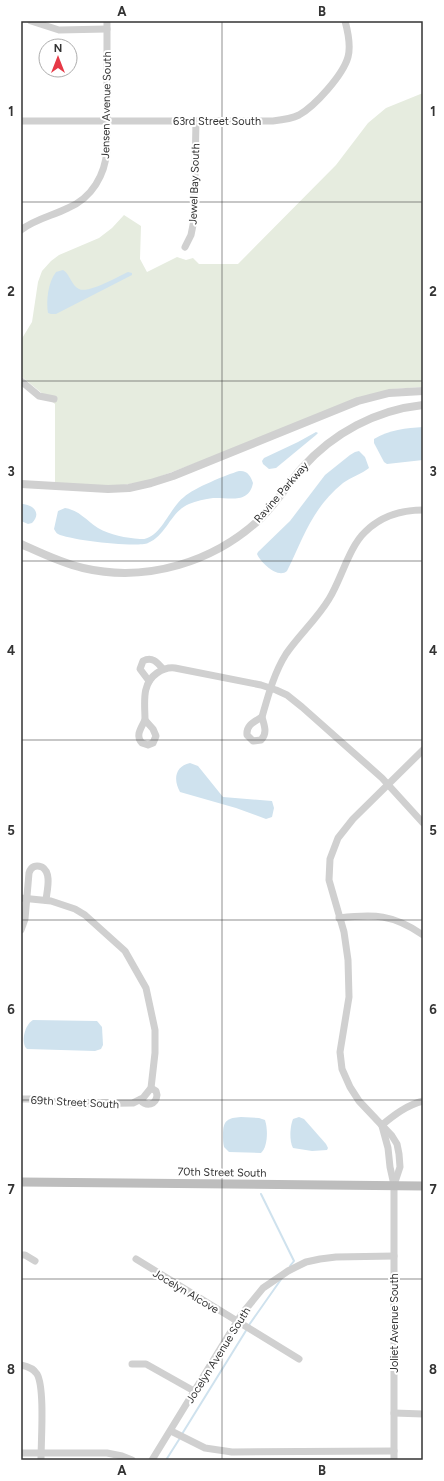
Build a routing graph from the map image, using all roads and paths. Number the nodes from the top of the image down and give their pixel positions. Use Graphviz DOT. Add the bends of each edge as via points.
graph roads {
  1 [pos="31,21"];
  2 [pos="107,21"];
  3 [pos="345,21"];
  4 [pos="107,29"];
  5 [pos="196,120"];
  6 [pos="21,121"];
  7 [pos="107,121"];
  8 [pos="21,230"];
  9 [pos="185,247"];
  10 [pos="21,381"];
  11 [pos="423,391"];
  12 [pos="54,399"];
  13 [pos="423,405"];
  14 [pos="21,484"];
  15 [pos="423,510"];
  16 [pos="21,544"];
  17 [pos="163,669"];
  18 [pos="148,681"];
  19 [pos="271,688"];
  20 [pos="262,717"];
  21 [pos="145,720"];
  22 [pos="423,750"];
  23 [pos="388,784"];
  24 [pos="423,823"];
  25 [pos="24,898"];
  26 [pos="46,900"];
  27 [pos="339,918"];
  28 [pos="21,930"];
  29 [pos="423,934"];
  30 [pos="151,1088"];
  31 [pos="21,1099"];
  32 [pos="140,1100"];
  33 [pos="423,1101"];
  34 [pos="382,1125"];
  35 [pos="21,1182"];
  36 [pos="394,1185"];
  37 [pos="423,1186"];
  38 [pos="21,1255"];
  39 [pos="394,1256"];
  40 [pos="136,1259"];
  41 [pos="35,1261"];
  42 [pos="237,1322"];
  43 [pos="299,1359"];
  44 [pos="21,1364"];
  45 [pos="132,1364"];
  46 [pos="194,1391"];
  47 [pos="394,1413"];
  48 [pos="423,1414"];
  49 [pos="170,1431"];
  50 [pos="394,1451"];
  51 [pos="21,1453"];
  52 [pos="42,1456"];
  53 [pos="132,1460"];
  54 [pos="152,1460"];
  55 [pos="394,1460"];
  1 -- 4 [label="street" via="59,30"];
  2 -- 4 [label="street"];
  3 -- 5 [label="street, 63rd Street South" via="349,45 344,67 326,91 299,115 272,121"];
  4 -- 7 [label="street, Jensen Avenue South"];
  5 -- 7 [label="street, 63rd Street South"];
  5 -- 9 [label="street, Jewel Bay South" via="194,220"];
  6 -- 7 [label="street, 63rd Street South"];
  7 -- 8 [label="street, Jensen Avenue South" via="106,163 92,190 75,205 37,220"];
  10 -- 12 [label="street" via="39,396"];
  11 -- 14 [label="street" via="389,393 358,401 173,476 140,486 96,489"];
  13 -- 16 [label="street, Ravine Parkway" via="382,414 342,434 307,462 253,525 224,546 191,561 145,572 110,572 72,565"];
  15 -- 19 [label="street" via="395,513 363,533 329,599 285,655"];
  17 -- 18 [label="street"];
  17 -- 18 [label="street" via="154,660 149,658 143,661 140,669"];
  17 -- 19 [label="street" via="175,668"];
  18 -- 21 [label="street" via="145,690"];
  19 -- 20 [label="street"];
  19 -- 23 [label="street" via="295,701"];
  22 -- 23 [label="street, Joliet Avenue South"];
  23 -- 24 [label="street"];
  23 -- 27 [label="street, Joliet Avenue South" via="338,838 330,859 329,880"];
  25 -- 26 [label="street"];
  25 -- 26 [label="street" via="30,871 34,866 41,866 48,875"];
  25 -- 28 [label="street" via="25,919"];
  26 -- 30 [label="street" via="68,906 85,915 125,951 136,969 146,988 155,1030"];
  27 -- 29 [label="street" via="390,918 408,924"];
  27 -- 34 [label="street, Joliet Avenue South" via="348,960 349,997 340,1052 342,1069 359,1101"];
  30 -- 32 [label="street"];
  30 -- 32 [label="street" via="157,1095 154,1103 147,1104"];
  31 -- 32 [label="street, 69th Street South" via="71,1104 129,1104"];
  33 -- 34 [label="street" via="399,1112"];
  34 -- 36 [label="street, Joliet Avenue South"];
  34 -- 36 [label="street, Joliet Avenue South" via="392,1136 399,1154 400,1167"];
  35 -- 36 [label="main road, 70th Street South"];
  36 -- 37 [label="main road, 70th Street South"];
  36 -- 39 [label="street, Joliet Avenue South"];
  38 -- 41 [label="street"];
  39 -- 42 [label="street, Jocelyn Avenue South" via="336,1257 306,1262 263,1288"];
  39 -- 47 [label="street, Joliet Avenue South"];
  40 -- 42 [label="street, Jocelyn Alcove"];
  42 -- 43 [label="street, Jocelyn Alcove"];
  42 -- 46 [label="street, Jocelyn Avenue South"];
  44 -- 52 [label="street" via="36,1373 41,1388"];
  45 -- 46 [label="street" via="146,1364"];
  46 -- 49 [label="street, Jocelyn Avenue South"];
  47 -- 48 [label="street"];
  47 -- 50 [label="street, Joliet Avenue South"];
  49 -- 50 [label="street" via="205,1448 232,1452"];
  49 -- 54 [label="street, Jocelyn Avenue South"];
  50 -- 55 [label="street, Joliet Avenue South"];
  51 -- 52 [label="street"];
  52 -- 53 [label="street" via="107,1453"];
}
